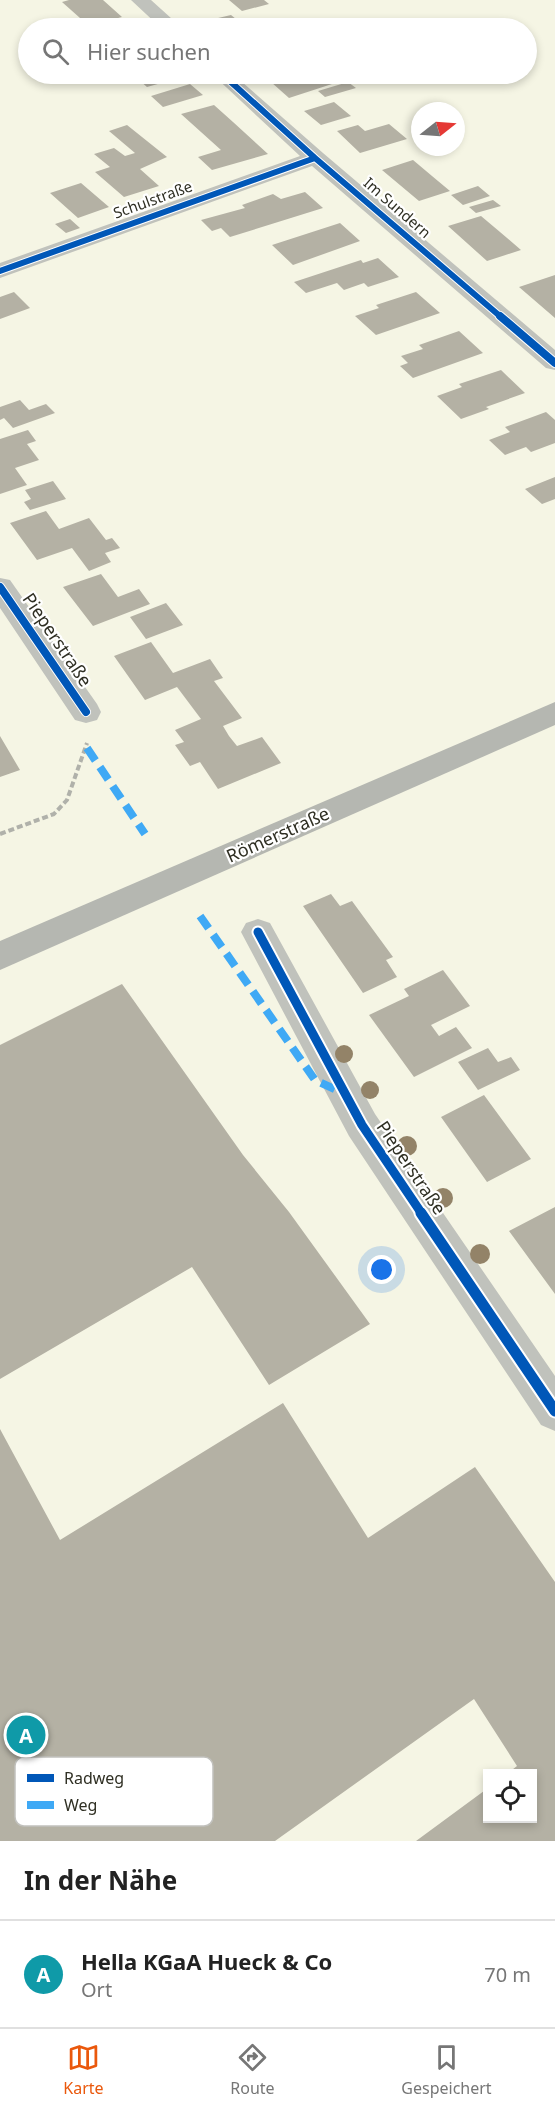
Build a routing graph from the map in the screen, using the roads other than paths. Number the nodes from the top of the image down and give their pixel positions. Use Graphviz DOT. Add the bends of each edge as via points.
graph roads {
  1 [pos="140,0"];
  2 [pos="161,18"];
  3 [pos="233,84"];
  4 [pos="315,158"];
  5 [pos="0,271"];
  6 [pos="555,363"];
  7 [pos="0,587"];
  8 [pos="86,712"];
  9 [pos="555,713"];
  10 [pos="258,932"];
  11 [pos="0,956"];
  12 [pos="555,1412"];
  1 -- 2 [label="street"];
  3 -- 4 [label="street, Im Sundern"];
  4 -- 5 [label="street, Schulstraße"];
  4 -- 6 [label="street, Im Sundern"];
  7 -- 8 [label="street, Pieperstraße"];
  9 -- 11 [label="main road, Römerstraße"];
  10 -- 12 [label="street, Pieperstraße" via="362,1125"];
}
